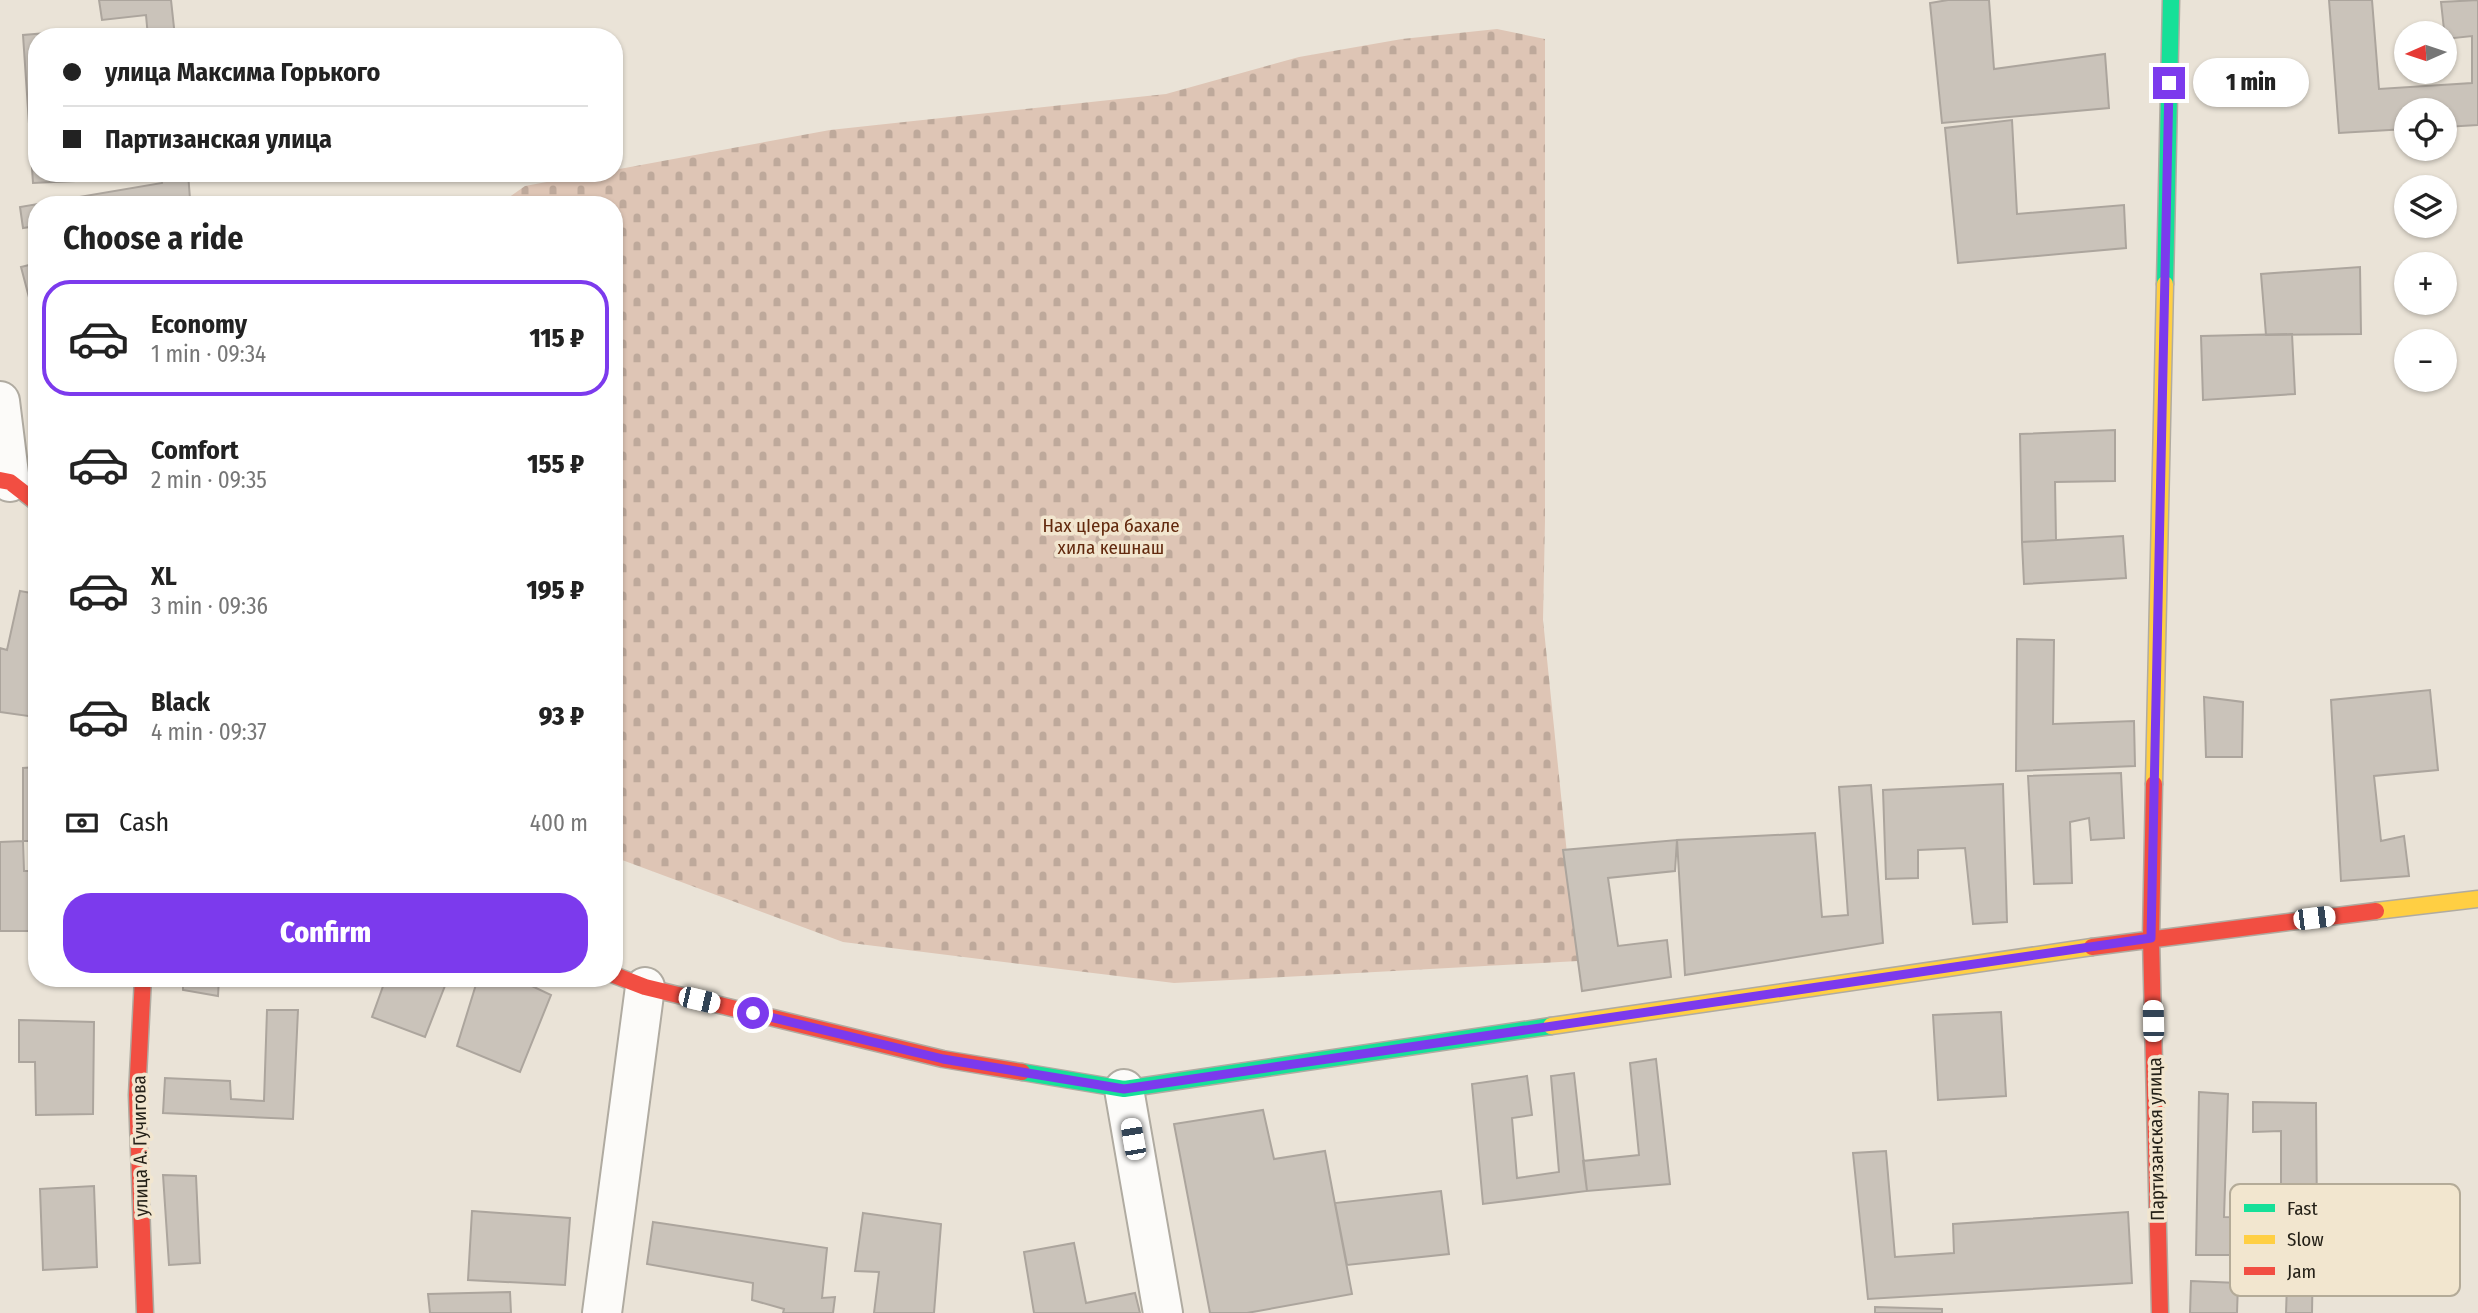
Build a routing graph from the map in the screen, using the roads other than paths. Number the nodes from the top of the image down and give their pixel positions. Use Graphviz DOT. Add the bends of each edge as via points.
graph roads {
  1 [pos="2171,0"];
  2 [pos="0,401"];
  3 [pos="16,488"];
  4 [pos="2478,899"];
  5 [pos="2151,938"];
  6 [pos="630,981"];
  7 [pos="143,987"];
  8 [pos="1124,1089"];
  9 [pos="145,1313"];
  10 [pos="602,1313"];
  11 [pos="1163,1313"];
  12 [pos="2160,1313"];
  1 -- 5 [label="street, Партизанская улица"];
  2 -- 3 [label="street"];
  4 -- 5 [label="street"];
  5 -- 8 [label="street"];
  5 -- 12 [label="street, Партизанская улица"];
  6 -- 8 [label="street" via="943,1059"];
  6 -- 10 [label="street"];
  7 -- 9 [label="street, улица А. Гучигова" via="137,1095"];
  8 -- 11 [label="street"];
}
